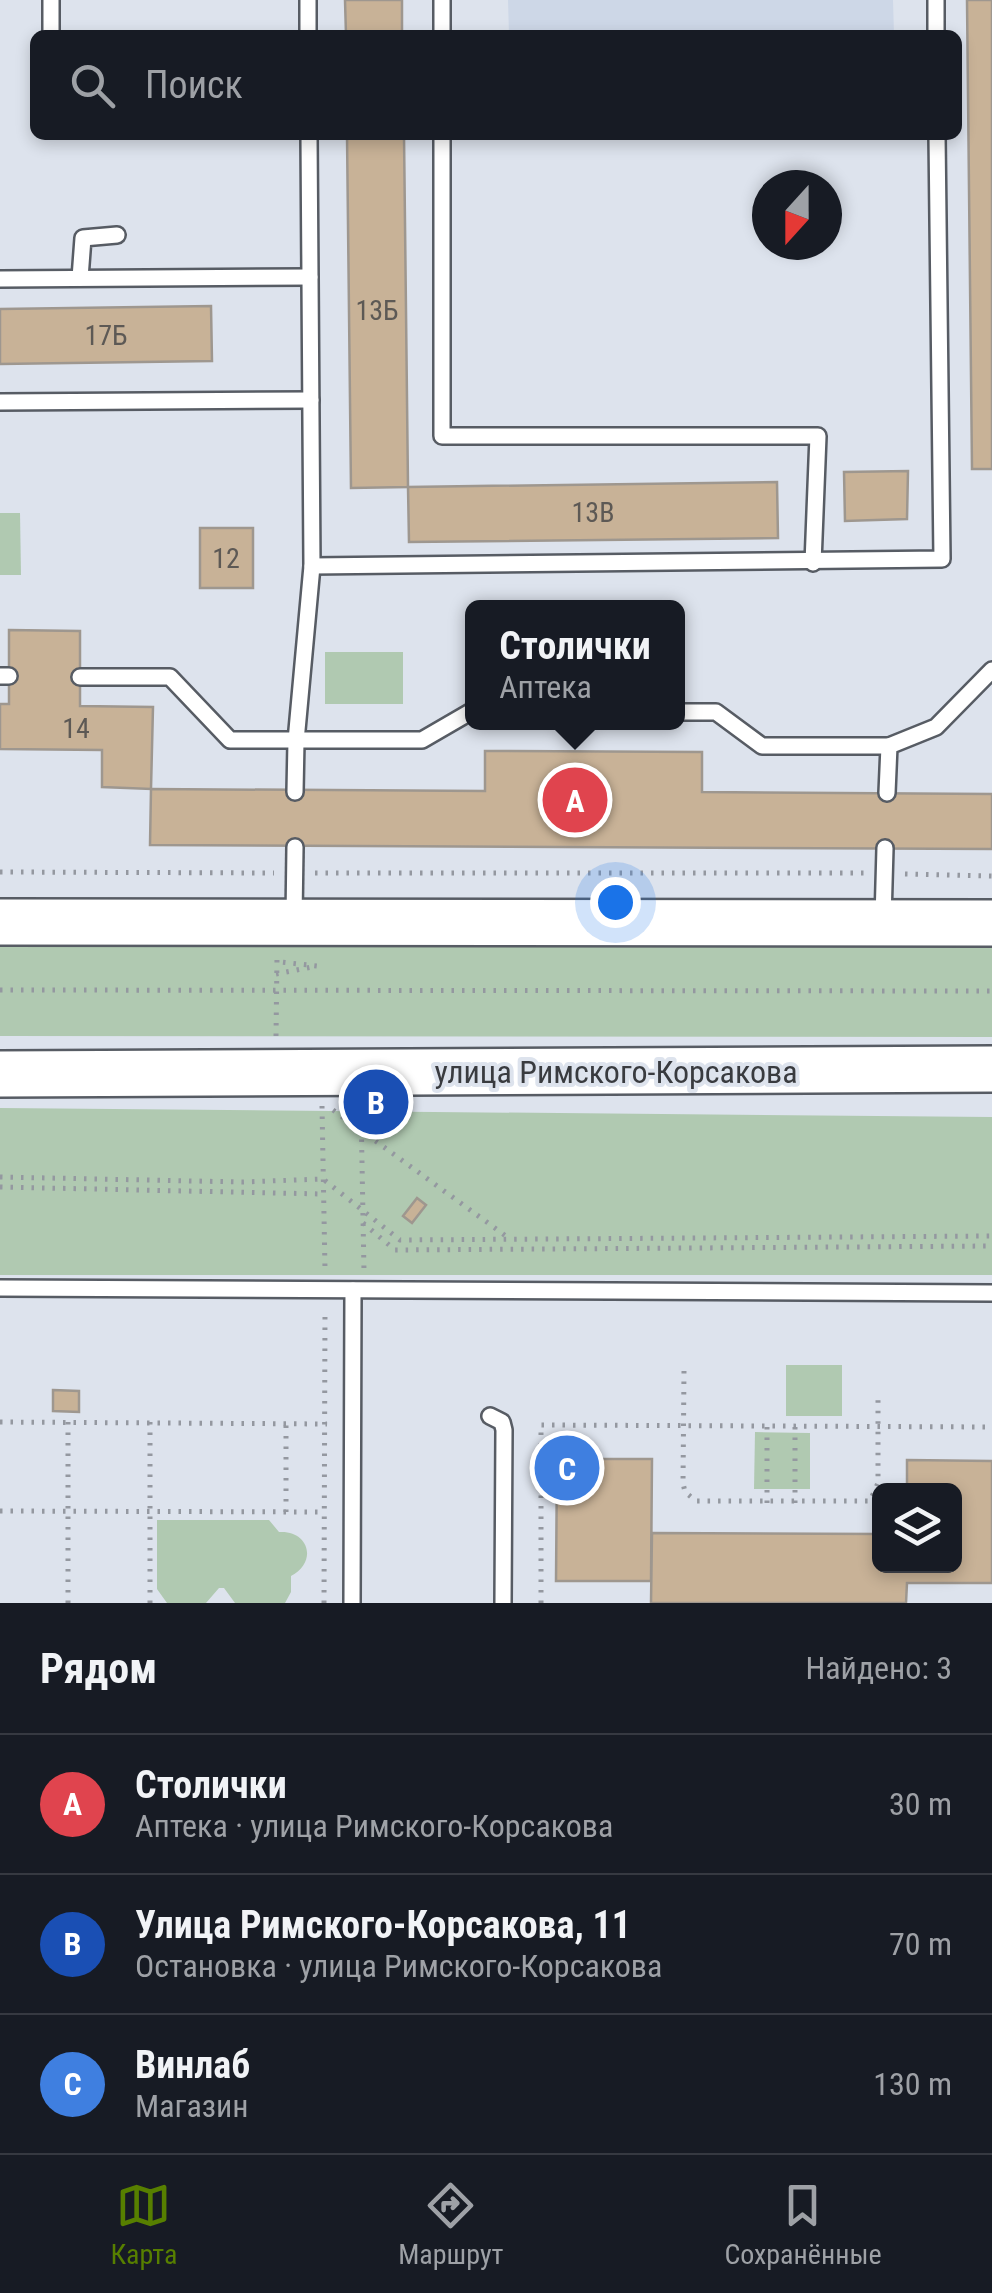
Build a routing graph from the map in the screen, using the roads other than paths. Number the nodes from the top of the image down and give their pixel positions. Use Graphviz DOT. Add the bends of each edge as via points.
graph roads {
  1 [pos="50,0"];
  2 [pos="308,0"];
  3 [pos="442,0"];
  4 [pos="936,0"];
  5 [pos="50,30"];
  6 [pos="308,30"];
  7 [pos="442,30"];
  8 [pos="936,30"];
  9 [pos="309,140"];
  10 [pos="442,140"];
  11 [pos="938,140"];
  12 [pos="117,235"];
  13 [pos="310,276"];
  14 [pos="80,278"];
  15 [pos="0,279"];
  16 [pos="311,400"];
  17 [pos="0,402"];
  18 [pos="813,563"];
  19 [pos="312,566"];
  20 [pos="991,674"];
  21 [pos="80,676"];
  22 [pos="685,712"];
  23 [pos="465,713"];
  24 [pos="296,741"];
  25 [pos="888,746"];
  26 [pos="295,792"];
  27 [pos="887,793"];
  28 [pos="295,846"];
  29 [pos="885,848"];
  30 [pos="883,921"];
  31 [pos="0,922"];
  32 [pos="992,923"];
  33 [pos="294,924"];
  34 [pos="992,1069"];
  35 [pos="0,1074"];
  36 [pos="0,1288"];
  37 [pos="359,1290"];
  38 [pos="992,1292"];
  39 [pos="490,1416"];
  40 [pos="352,1603"];
  41 [pos="503,1603"];
  1 -- 5 [label="lane"];
  2 -- 6 [label="lane"];
  3 -- 7 [label="lane"];
  4 -- 8 [label="lane"];
  9 -- 13 [label="lane"];
  10 -- 18 [label="lane" via="442,436 818,436"];
  11 -- 18 [label="lane" via="942,559"];
  12 -- 14 [label="lane" via="82,238"];
  13 -- 14 [label="lane"];
  13 -- 16 [label="lane"];
  14 -- 15 [label="lane"];
  16 -- 17 [label="lane"];
  16 -- 19 [label="lane"];
  18 -- 19 [label="lane"];
  19 -- 24 [label="lane"];
  20 -- 25 [label="lane" via="936,727"];
  21 -- 24 [label="lane" via="170,677 230,740"];
  22 -- 25 [label="lane" via="716,712 762,746"];
  23 -- 24 [label="lane" via="422,740"];
  24 -- 26 [label="lane"];
  25 -- 27 [label="lane"];
  28 -- 33 [label="lane"];
  29 -- 30 [label="lane"];
  30 -- 32 [label="street"];
  30 -- 33 [label="street"];
  31 -- 33 [label="street"];
  34 -- 35 [label="street, улица Римского-Корсакова"];
  36 -- 37 [label="lane"];
  37 -- 38 [label="lane"];
  37 -- 40 [label="lane"];
  39 -- 41 [label="lane" via="504,1430"];
}
